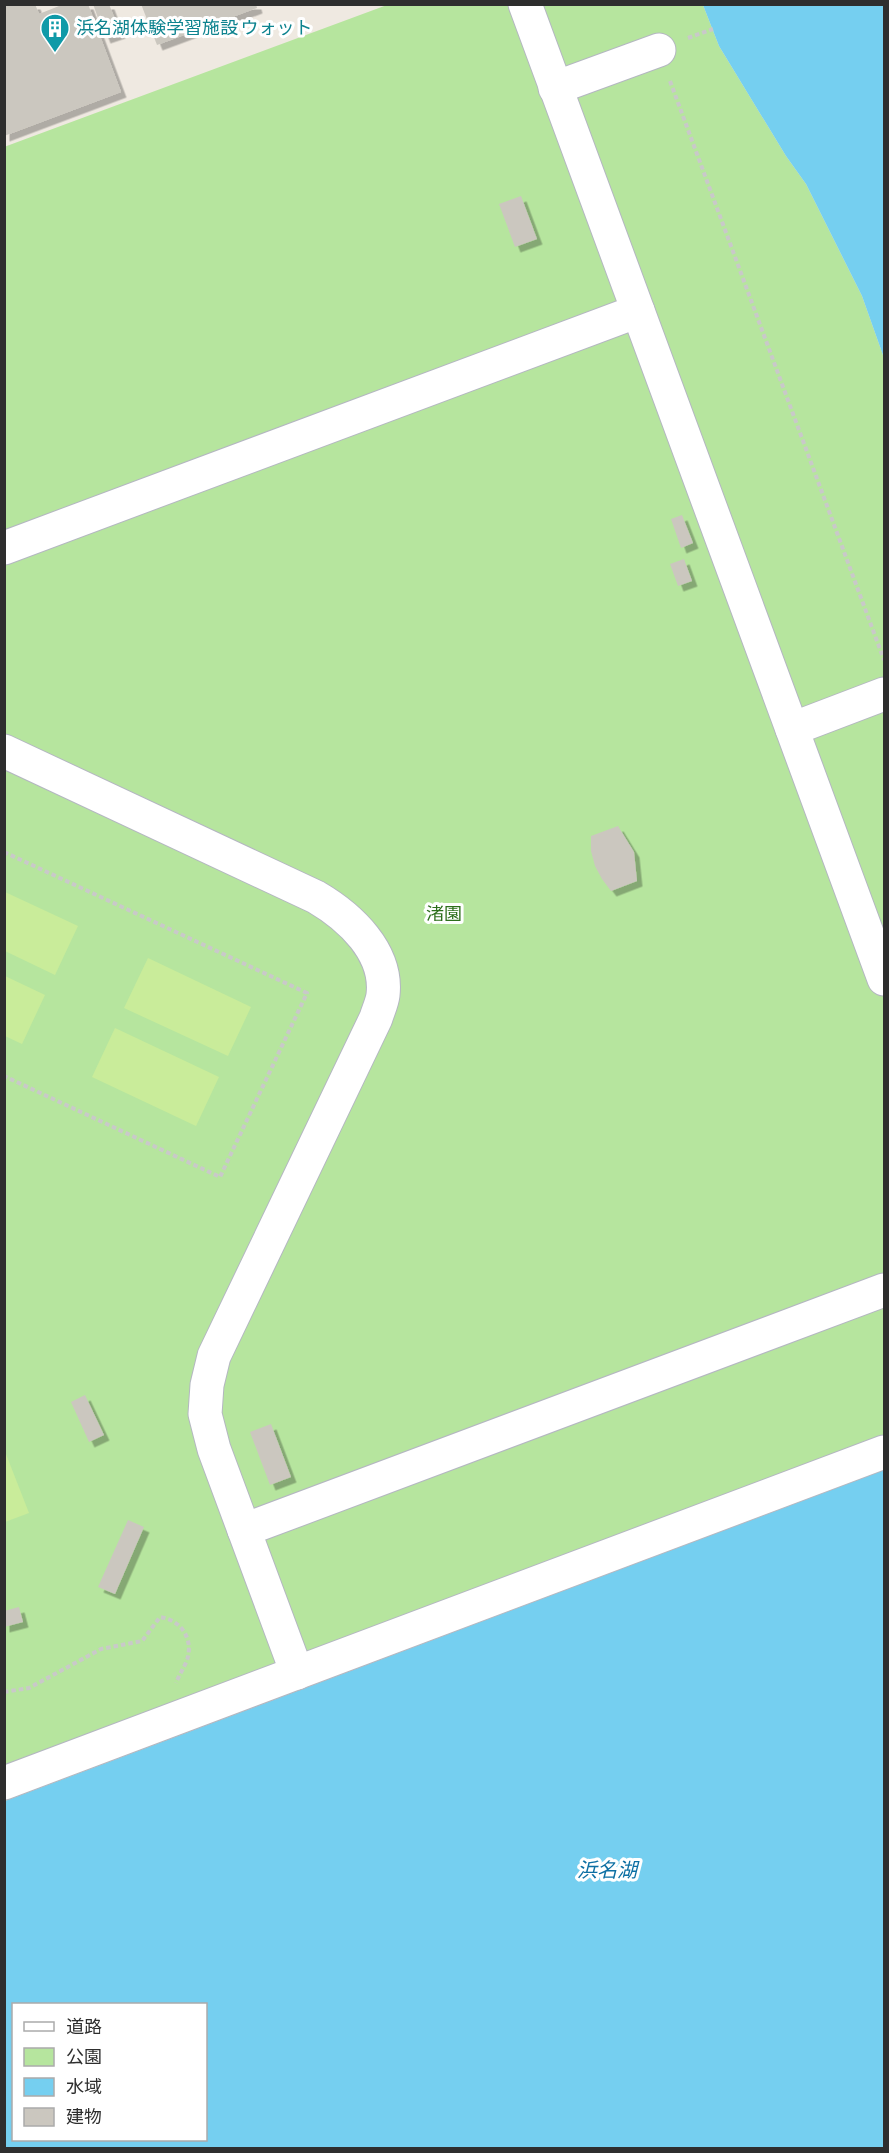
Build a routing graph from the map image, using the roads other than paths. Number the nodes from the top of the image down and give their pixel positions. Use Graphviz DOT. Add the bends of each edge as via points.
graph roads {
  1 [pos="525,4"];
  2 [pos="659,50"];
  3 [pos="555,88"];
  4 [pos="638,310"];
  5 [pos="4,548"];
  6 [pos="885,694"];
  7 [pos="792,729"];
  8 [pos="4,751"];
  9 [pos="885,979"];
  10 [pos="885,1290"];
  11 [pos="885,1452"];
  12 [pos="244,1530"];
  13 [pos="297,1673"];
  14 [pos="4,1783"];
  1 -- 3 [label="lane"];
  2 -- 3 [label="lane"];
  3 -- 4 [label="lane"];
  4 -- 5 [label="lane"];
  4 -- 7 [label="lane"];
  6 -- 7 [label="lane"];
  7 -- 9 [label="lane"];
  8 -- 12 [label="lane" via="337,909 373,950 382,972 383,995 376,1018 214,1356 205,1414"];
  10 -- 12 [label="lane"];
  11 -- 13 [label="lane"];
  12 -- 13 [label="lane"];
  13 -- 14 [label="lane"];
}
